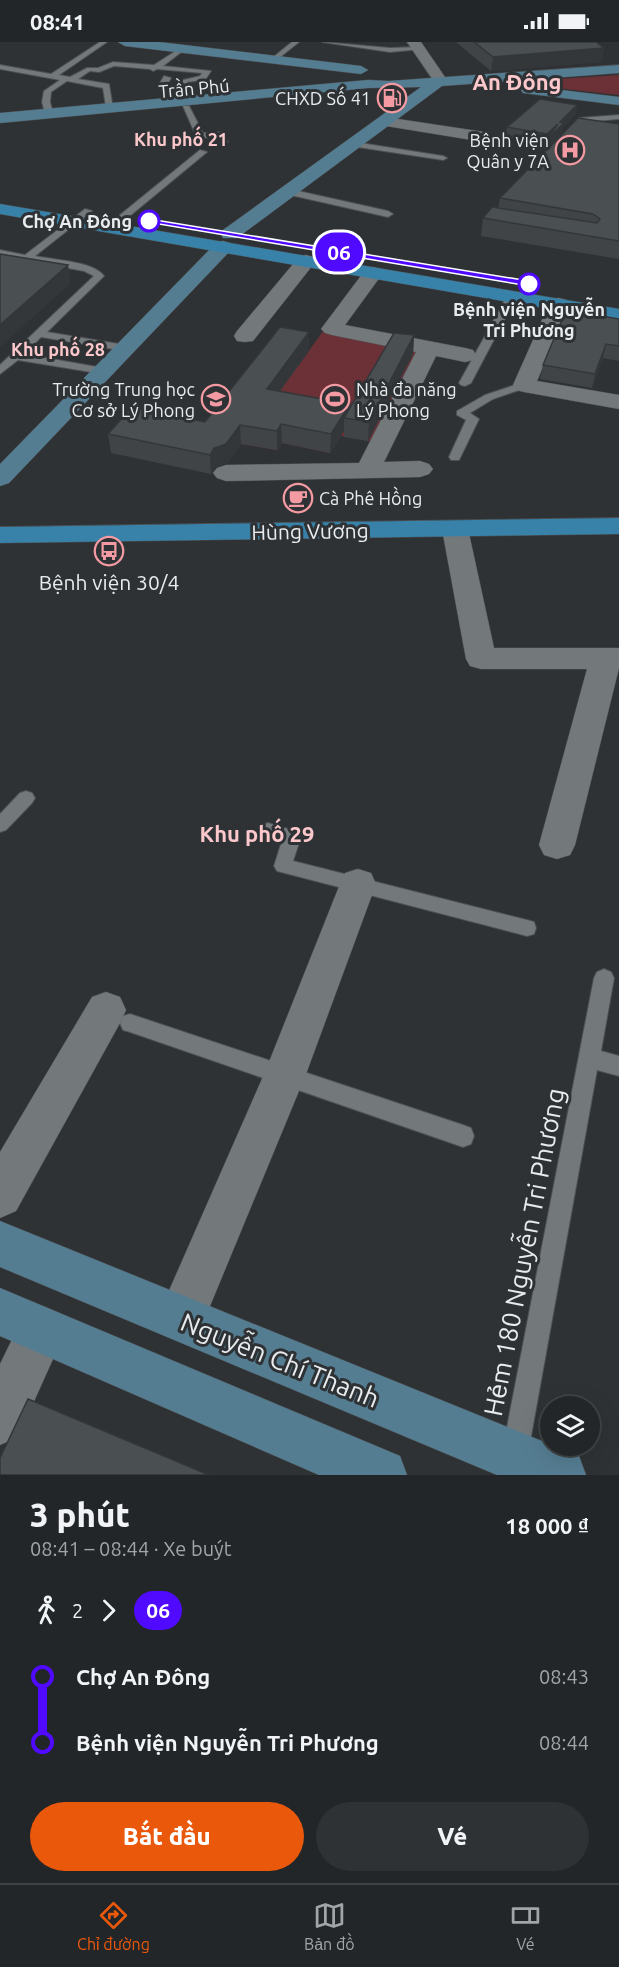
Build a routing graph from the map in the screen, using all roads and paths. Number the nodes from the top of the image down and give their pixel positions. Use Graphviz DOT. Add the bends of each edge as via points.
graph roads {
  1 [pos="104,42"];
  2 [pos="128,42"];
  3 [pos="296,42"];
  4 [pos="325,42"];
  5 [pos="417,45"];
  6 [pos="182,49"];
  7 [pos="18,60"];
  8 [pos="273,60"];
  9 [pos="617,63"];
  10 [pos="2,67"];
  11 [pos="156,67"];
  12 [pos="77,68"];
  13 [pos="147,74"];
  14 [pos="63,78"];
  15 [pos="167,78"];
  16 [pos="83,80"];
  17 [pos="440,80"];
  18 [pos="99,81"];
  19 [pos="50,84"];
  20 [pos="386,88"];
  21 [pos="619,101"];
  22 [pos="411,102"];
  23 [pos="184,103"];
  24 [pos="110,107"];
  25 [pos="50,116"];
  26 [pos="619,117"];
  27 [pos="0,118"];
  28 [pos="385,122"];
  29 [pos="0,125"];
  30 [pos="484,137"];
  31 [pos="225,140"];
  32 [pos="354,144"];
  33 [pos="559,144"];
  34 [pos="203,153"];
  35 [pos="443,158"];
  36 [pos="289,192"];
  37 [pos="0,196"];
  38 [pos="0,209"];
  39 [pos="388,214"];
  40 [pos="81,216"];
  41 [pos="123,216"];
  42 [pos="227,241"];
  43 [pos="0,253"];
  44 [pos="311,255"];
  45 [pos="27,258"];
  46 [pos="373,273"];
  47 [pos="512,296"];
  48 [pos="619,298"];
  49 [pos="559,304"];
  50 [pos="619,315"];
  51 [pos="40,334"];
  52 [pos="245,336"];
  53 [pos="125,348"];
  54 [pos="429,348"];
  55 [pos="465,355"];
  56 [pos="16,356"];
  57 [pos="0,371"];
  58 [pos="103,371"];
  59 [pos="465,383"];
  60 [pos="524,384"];
  61 [pos="619,402"];
  62 [pos="455,457"];
  63 [pos="420,469"];
  64 [pos="368,470"];
  65 [pos="226,473"];
  66 [pos="0,478"];
  67 [pos="619,525"];
  68 [pos="455,529"];
  69 [pos="0,535"];
  70 [pos="612,658"];
  71 [pos="26,798"];
  72 [pos="0,825"];
  73 [pos="268,830"];
  74 [pos="557,845"];
  75 [pos="358,884"];
  76 [pos="527,928"];
  77 [pos="604,978"];
  78 [pos="118,1017"];
  79 [pos="590,1058"];
  80 [pos="619,1066"];
  81 [pos="285,1074"];
  82 [pos="463,1136"];
  83 [pos="0,1195"];
  84 [pos="0,1244"];
  85 [pos="181,1318"];
  86 [pos="21,1321"];
  87 [pos="0,1419"];
  88 [pos="514,1457"];
  89 [pos="381,1475"];
  90 [pos="560,1475"];
  1 -- 14 [label="lane"];
  2 -- 6 [label="main road"];
  3 -- 8 [label="lane"];
  4 -- 5 [label="lane" via="390,50"];
  5 -- 17 [label="street"];
  6 -- 8 [label="main road"];
  6 -- 11 [label="lane"];
  7 -- 10 [label="lane"];
  8 -- 17 [label="main road"];
  9 -- 17 [label="main road"];
  10 -- 14 [label="lane"];
  11 -- 13 [label="lane"];
  11 -- 14 [label="lane" via="113,64"];
  11 -- 23 [label="lane" via="207,70 202,78 183,81"];
  12 -- 14 [label="lane"];
  14 -- 16 [label="lane"];
  14 -- 19 [label="lane"];
  14 -- 25 [label="lane" via="48,91"];
  15 -- 23 [label="lane" via="164,83"];
  16 -- 18 [label="lane"];
  16 -- 24 [label="lane" via="106,86"];
  17 -- 20 [label="main road, Trần Phú"];
  17 -- 21 [label="main road"];
  17 -- 22 [label="main road"];
  20 -- 22 [label="lane"];
  20 -- 23 [label="main road, Trần Phú"];
  22 -- 28 [label="main road"];
  23 -- 24 [label="main road, Trần Phú"];
  23 -- 25 [label="main road, Trần Phú"];
  23 -- 31 [label="lane" via="200,136 221,134"];
  24 -- 25 [label="main road, Trần Phú"];
  25 -- 27 [label="main road, Trần Phú"];
  25 -- 29 [label="main road, Trần Phú"];
  26 -- 33 [label="lane" via="582,120"];
  28 -- 30 [label="street"];
  28 -- 32 [label="main road"];
  32 -- 35 [label="lane"];
  32 -- 36 [label="main road"];
  34 -- 41 [label="lane"];
  36 -- 39 [label="lane"];
  36 -- 42 [label="main road"];
  37 -- 40 [label="main road"];
  38 -- 40 [label="main road"];
  40 -- 41 [label="main road"];
  40 -- 42 [label="main road"];
  40 -- 45 [label="lane"];
  41 -- 42 [label="main road"];
  42 -- 44 [label="main road"];
  42 -- 53 [label="main road"];
  43 -- 45 [label="lane"];
  44 -- 46 [label="main road"];
  44 -- 48 [label="main road"];
  44 -- 52 [label="street"];
  45 -- 51 [label="lane" via="91,269 99,276"];
  46 -- 47 [label="main road"];
  46 -- 54 [label="street" via="332,329"];
  47 -- 49 [label="main road"];
  47 -- 59 [label="lane"];
  49 -- 50 [label="main road"];
  49 -- 60 [label="street"];
  51 -- 53 [label="lane"];
  51 -- 56 [label="lane"];
  53 -- 58 [label="main road"];
  54 -- 55 [label="street"];
  54 -- 64 [label="street"];
  56 -- 57 [label="lane"];
  56 -- 58 [label="lane"];
  58 -- 66 [label="main road"];
  60 -- 61 [label="street"];
  60 -- 62 [label="lane" via="461,413 473,419"];
  63 -- 64 [label="street"];
  64 -- 65 [label="street"];
  67 -- 68 [label="main road, Hùng Vương"];
  68 -- 69 [label="main road, Hùng Vương"];
  68 -- 70 [label="street" via="481,659"];
  70 -- 74 [label="street"];
  71 -- 72 [label="lane"];
  73 -- 75 [label="lane" via="292,837 283,866"];
  75 -- 76 [label="lane"];
  75 -- 81 [label="street"];
  77 -- 79 [label="lane, Hẻm 180 Nguyễn Tri Phương"];
  78 -- 81 [label="lane"];
  78 -- 83 [label="street"];
  79 -- 80 [label="lane"];
  79 -- 88 [label="lane, Hẻm 180 Nguyễn Tri Phương"];
  81 -- 82 [label="lane"];
  81 -- 85 [label="street"];
  84 -- 85 [label="main road, Nguyễn Chí Thanh"];
  85 -- 88 [label="main road, Nguyễn Chí Thanh"];
  86 -- 87 [label="street"];
  86 -- 89 [label="main road"];
  88 -- 90 [label="main road, Nguyễn Chí Thanh"];
}
